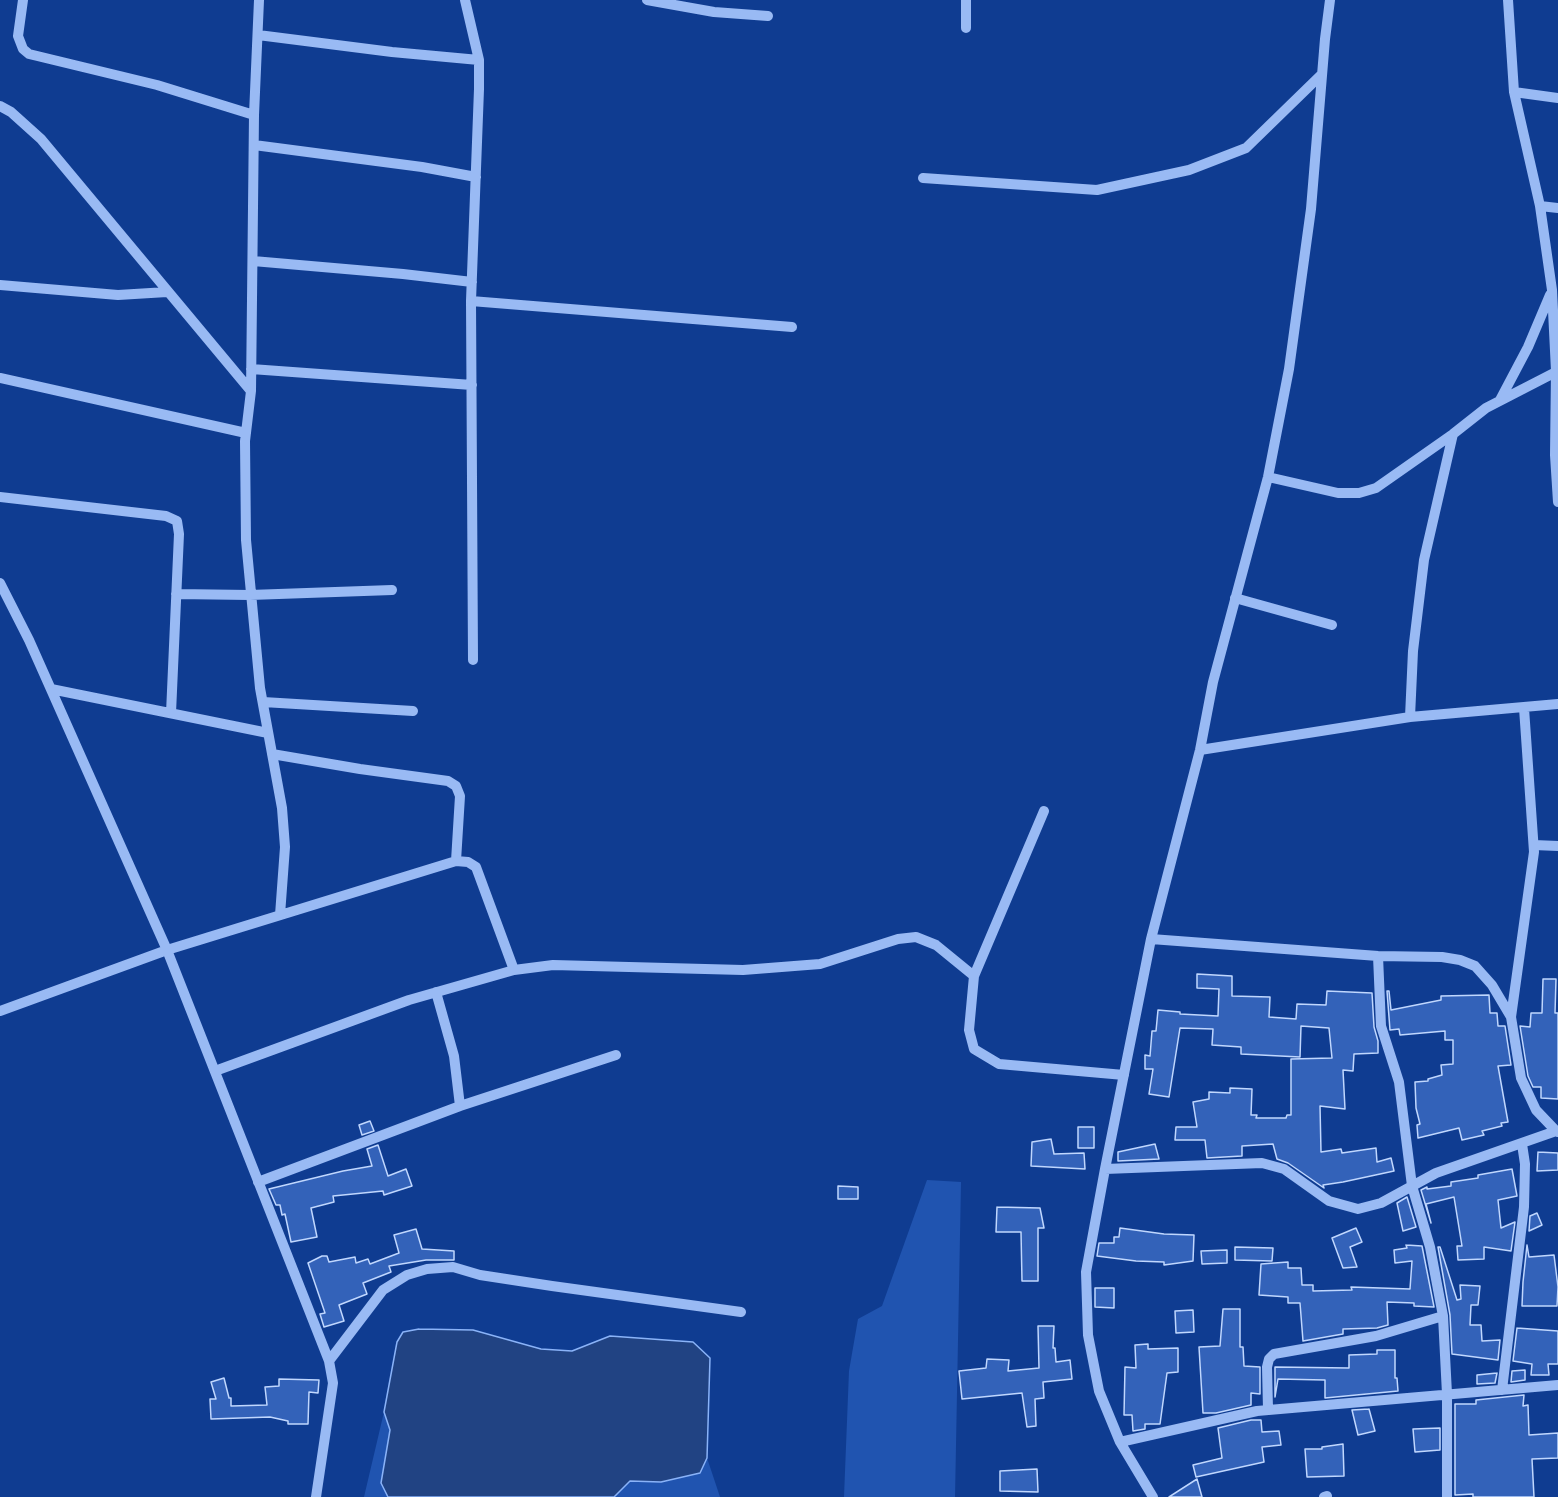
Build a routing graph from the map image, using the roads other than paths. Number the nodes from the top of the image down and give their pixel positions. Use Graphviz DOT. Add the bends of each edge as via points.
graph roads {
  1 [pos="23,0"];
  2 [pos="259,0"];
  3 [pos="453,0"];
  4 [pos="647,0"];
  5 [pos="966,0"];
  6 [pos="1330,0"];
  7 [pos="1508,0"];
  8 [pos="466,2"];
  9 [pos="768,16"];
  10 [pos="966,28"];
  11 [pos="258,35"];
  12 [pos="479,60"];
  13 [pos="1322,74"];
  14 [pos="1514,92"];
  15 [pos="1558,98"];
  16 [pos="0,106"];
  17 [pos="254,115"];
  18 [pos="254,145"];
  19 [pos="476,177"];
  20 [pos="923,178"];
  21 [pos="1540,206"];
  22 [pos="1558,208"];
  23 [pos="253,261"];
  24 [pos="472,282"];
  25 [pos="0,285"];
  26 [pos="1552,290"];
  27 [pos="168,292"];
  28 [pos="471,301"];
  29 [pos="792,327"];
  30 [pos="252,369"];
  31 [pos="1557,371"];
  32 [pos="0,378"];
  33 [pos="472,385"];
  34 [pos="251,391"];
  35 [pos="1500,400"];
  36 [pos="246,432"];
  37 [pos="1454,434"];
  38 [pos="1556,455"];
  39 [pos="1268,477"];
  40 [pos="0,497"];
  41 [pos="1558,502"];
  42 [pos="0,583"];
  43 [pos="392,590"];
  44 [pos="177,594"];
  45 [pos="250,595"];
  46 [pos="1235,598"];
  47 [pos="1332,625"];
  48 [pos="473,660"];
  49 [pos="51,689"];
  50 [pos="263,702"];
  51 [pos="1558,703"];
  52 [pos="1524,708"];
  53 [pos="413,711"];
  54 [pos="171,713"];
  55 [pos="1410,717"];
  56 [pos="268,733"];
  57 [pos="1200,750"];
  58 [pos="272,754"];
  59 [pos="1044,811"];
  60 [pos="1534,845"];
  61 [pos="1558,846"];
  62 [pos="456,861"];
  63 [pos="280,915"];
  64 [pos="1151,939"];
  65 [pos="167,950"];
  66 [pos="1378,956"];
  67 [pos="514,970"];
  68 [pos="974,976"];
  69 [pos="436,992"];
  70 [pos="0,1011"];
  71 [pos="1511,1017"];
  72 [pos="616,1055"];
  73 [pos="215,1071"];
  74 [pos="1124,1075"];
  75 [pos="460,1106"];
  76 [pos="1557,1132"];
  77 [pos="1522,1144"];
  78 [pos="1104,1168"];
  79 [pos="258,1182"];
  80 [pos="1412,1186"];
  81 [pos="741,1312"];
  82 [pos="1443,1316"];
  83 [pos="329,1361"];
  84 [pos="1558,1385"];
  85 [pos="1502,1389"];
  86 [pos="1447,1394"];
  87 [pos="1268,1410"];
  88 [pos="1120,1442"];
  89 [pos="316,1497"];
  90 [pos="1154,1497"];
  91 [pos="1447,1497"];
  1 -- 17 [label="street" via="18,36 29,54 157,85"];
  2 -- 11 [label="street"];
  3 -- 8 [label="street"];
  4 -- 9 [label="street" via="714,12"];
  5 -- 10 [label="street"];
  6 -- 13 [label="street"];
  7 -- 14 [label="street"];
  8 -- 12 [label="street"];
  11 -- 12 [label="street"];
  11 -- 17 [label="street"];
  12 -- 19 [label="street"];
  13 -- 20 [label="street" via="1246,148 1189,170 1097,190"];
  13 -- 39 [label="street" via="1311,209 1289,369"];
  14 -- 15 [label="street"];
  14 -- 21 [label="street"];
  16 -- 27 [label="street" via="41,139"];
  17 -- 18 [label="street"];
  18 -- 19 [label="street"];
  18 -- 23 [label="street"];
  19 -- 24 [label="street"];
  21 -- 22 [label="street"];
  21 -- 26 [label="street"];
  23 -- 24 [label="street"];
  23 -- 30 [label="street"];
  24 -- 28 [label="street"];
  25 -- 27 [label="street" via="118,295"];
  26 -- 31 [label="street"];
  26 -- 35 [label="street"];
  27 -- 34 [label="street"];
  28 -- 29 [label="street"];
  28 -- 33 [label="street"];
  30 -- 33 [label="street"];
  30 -- 34 [label="street"];
  31 -- 35 [label="street"];
  31 -- 38 [label="street"];
  32 -- 36 [label="street"];
  33 -- 48 [label="street"];
  34 -- 36 [label="street"];
  35 -- 37 [label="street"];
  36 -- 45 [label="street"];
  37 -- 39 [label="street" via="1376,488 1359,493 1338,493"];
  37 -- 55 [label="street" via="1424,560"];
  38 -- 41 [label="street"];
  39 -- 46 [label="street"];
  40 -- 44 [label="street" via="166,516 177,521"];
  42 -- 49 [label="street"];
  43 -- 45 [label="street"];
  44 -- 45 [label="street"];
  44 -- 54 [label="street"];
  45 -- 50 [label="street"];
  46 -- 47 [label="street"];
  46 -- 57 [label="street"];
  49 -- 54 [label="street"];
  49 -- 65 [label="street"];
  50 -- 53 [label="street"];
  50 -- 56 [label="street"];
  51 -- 52 [label="street"];
  52 -- 55 [label="street"];
  52 -- 60 [label="street"];
  54 -- 56 [label="street"];
  55 -- 57 [label="street"];
  56 -- 58 [label="street"];
  57 -- 64 [label="street"];
  58 -- 62 [label="street" via="448,781 456,786 460,796"];
  58 -- 63 [label="street" via="284,837"];
  59 -- 68 [label="street"];
  60 -- 61 [label="street"];
  60 -- 71 [label="street"];
  62 -- 63 [label="street"];
  62 -- 67 [label="street" via="476,867"];
  63 -- 65 [label="street"];
  64 -- 66 [label="street"];
  64 -- 74 [label="street"];
  65 -- 70 [label="street"];
  65 -- 73 [label="street"];
  66 -- 71 [label="street" via="1442,957 1476,966"];
  66 -- 80 [label="street" via="1381,1026 1399,1082"];
  67 -- 68 [label="street" via="553,965 743,970 820,964 916,937 936,945"];
  67 -- 69 [label="street"];
  68 -- 74 [label="street" via="969,1030 974,1049 999,1064"];
  69 -- 73 [label="street"];
  69 -- 75 [label="street" via="454,1056"];
  71 -- 76 [label="street" via="1521,1078 1536,1110"];
  72 -- 75 [label="street"];
  73 -- 79 [label="street"];
  74 -- 78 [label="street"];
  75 -- 79 [label="street"];
  76 -- 77 [label="street"];
  77 -- 80 [label="street" via="1436,1173"];
  77 -- 85 [label="street" via="1524,1208"];
  78 -- 80 [label="street" via="1262,1163 1284,1169 1329,1201 1358,1209 1381,1203"];
  78 -- 88 [label="street" via="1086,1272 1088,1335 1099,1391"];
  79 -- 83 [label="street"];
  80 -- 82 [label="street" via="1430,1247"];
  81 -- 83 [label="street" via="511,1280 453,1267 427,1269 407,1275 383,1290"];
  82 -- 86 [label="street"];
  82 -- 87 [label="street" via="1376,1336 1274,1354 1267,1367"];
  83 -- 89 [label="street" via="333,1383"];
  84 -- 85 [label="street"];
  85 -- 86 [label="street"];
  86 -- 87 [label="street"];
  86 -- 91 [label="street"];
  87 -- 88 [label="street"];
  88 -- 90 [label="street"];
}
